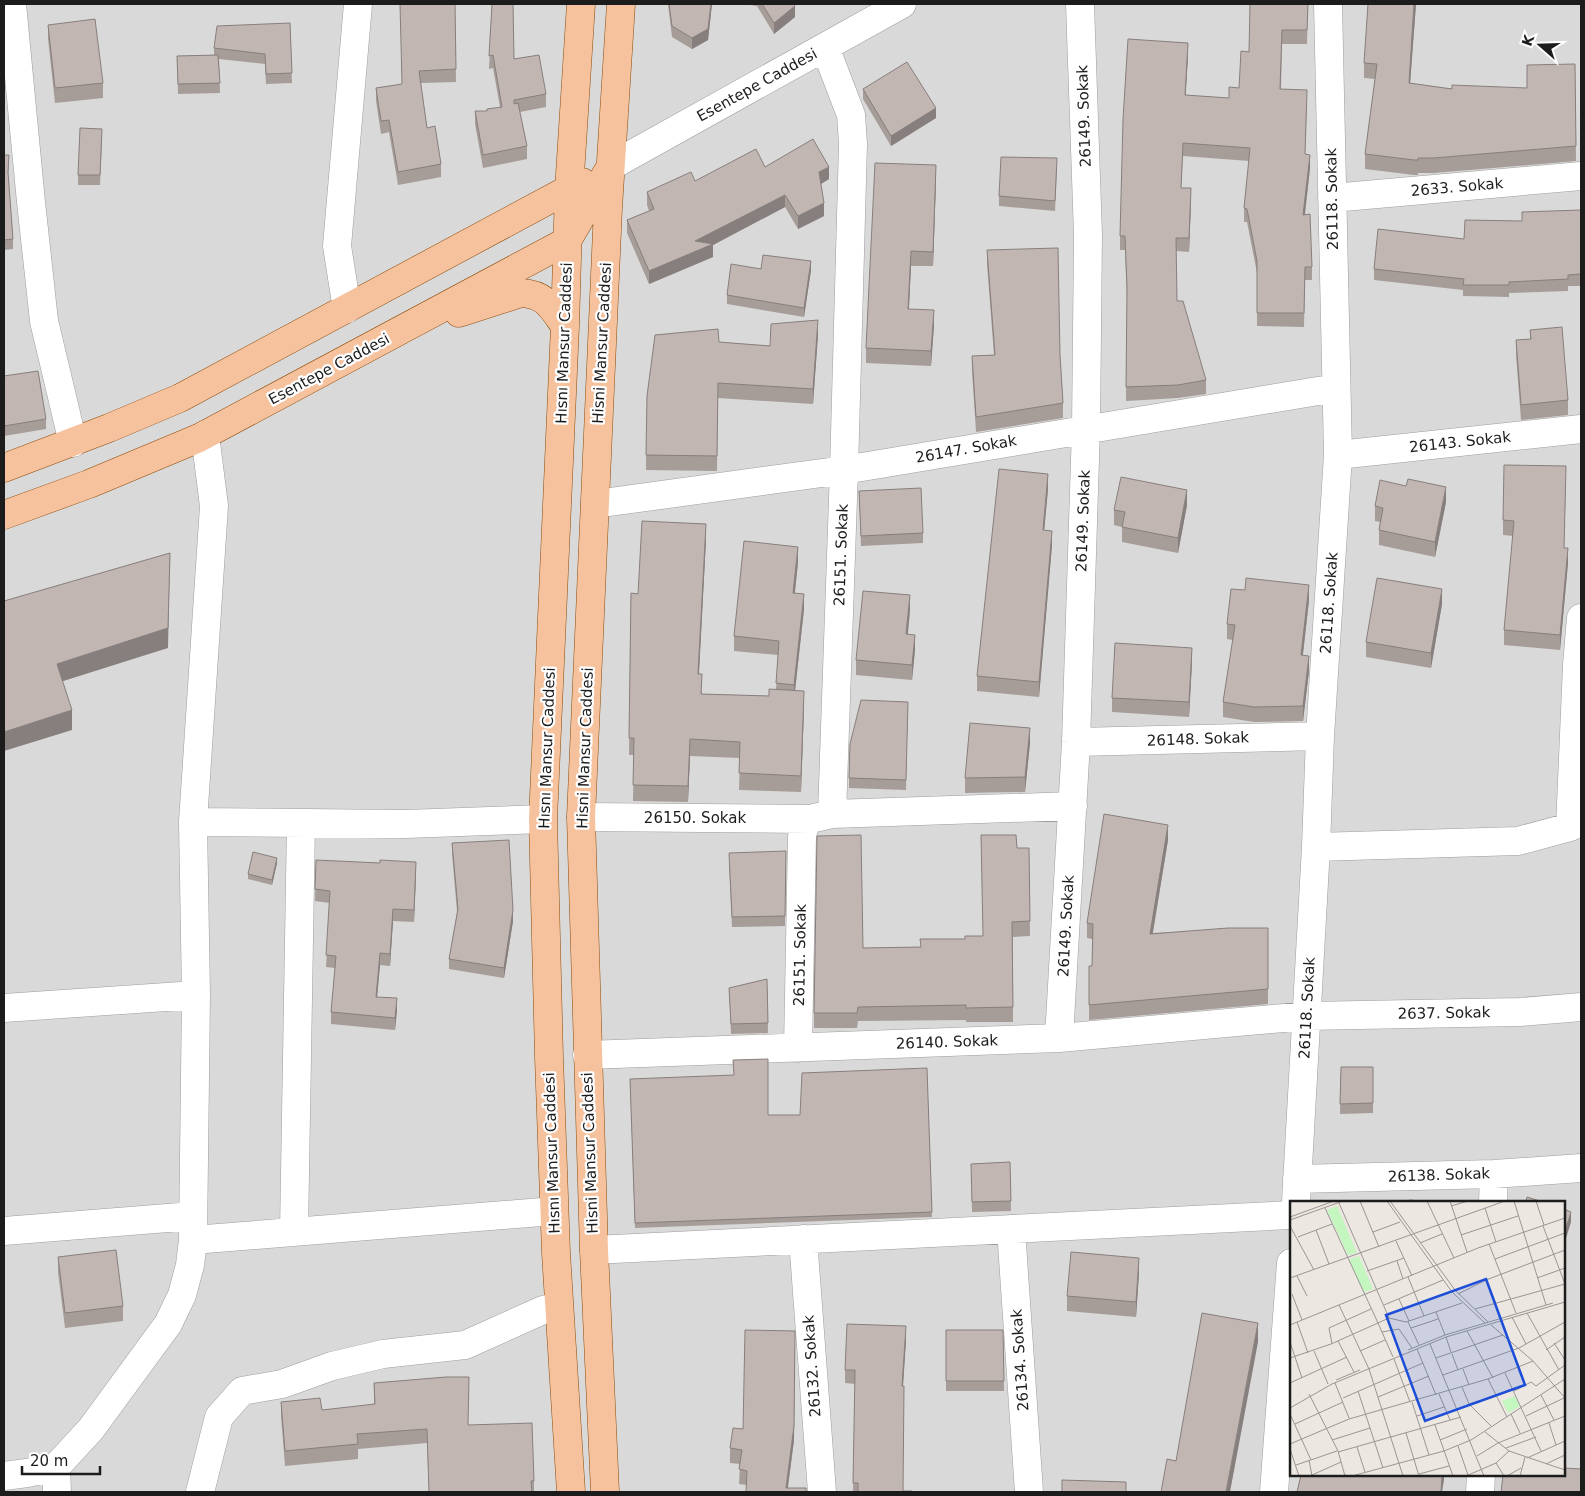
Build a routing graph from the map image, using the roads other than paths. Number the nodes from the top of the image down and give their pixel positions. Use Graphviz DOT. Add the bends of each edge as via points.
graph roads {
  1 [pos="12,4"];
  2 [pos="358,4"];
  3 [pos="580,4"];
  4 [pos="621,4"];
  5 [pos="902,4"];
  6 [pos="1080,4"];
  7 [pos="1328,4"];
  8 [pos="825,47"];
  9 [pos="611,166"];
  10 [pos="1581,176"];
  11 [pos="569,190"];
  12 [pos="1332,198"];
  13 [pos="567,241"];
  14 [pos="347,309"];
  15 [pos="565,326"];
  16 [pos="392,336"];
  17 [pos="1336,388"];
  18 [pos="1086,428"];
  19 [pos="1581,429"];
  20 [pos="206,435"];
  21 [pos="73,443"];
  22 [pos="1338,455"];
  23 [pos="4,468"];
  24 [pos="844,470"];
  25 [pos="595,504"];
  26 [pos="4,514"];
  27 [pos="1581,618"];
  28 [pos="1320,736"];
  29 [pos="1076,742"];
  30 [pos="1073,806"];
  31 [pos="821,816"];
  32 [pos="581,817"];
  33 [pos="543,819"];
  34 [pos="193,822"];
  35 [pos="301,823"];
  36 [pos="1576,825"];
  37 [pos="1316,847"];
  38 [pos="196,996"];
  39 [pos="1581,1007"];
  40 [pos="4,1008"];
  41 [pos="1306,1016"];
  42 [pos="1059,1038"];
  43 [pos="798,1048"];
  44 [pos="587,1055"];
  45 [pos="1581,1168"];
  46 [pos="1494,1174"];
  47 [pos="1297,1191"];
  48 [pos="1493,1201"];
  49 [pos="554,1210"];
  50 [pos="1290,1215"];
  51 [pos="193,1228"];
  52 [pos="1011,1229"];
  53 [pos="4,1231"];
  54 [pos="294,1232"];
  55 [pos="803,1239"];
  56 [pos="594,1250"];
  57 [pos="1290,1276"];
  58 [pos="559,1306"];
  59 [pos="4,1476"];
  60 [pos="1481,1476"];
  61 [pos="57,1479"];
  62 [pos="200,1492"];
  63 [pos="571,1492"];
  64 [pos="605,1492"];
  65 [pos="822,1492"];
  66 [pos="1029,1492"];
  67 [pos="1274,1492"];
  68 [pos="1480,1492"];
  1 -- 21 [label="street" via="44,321"];
  2 -- 14 [label="street" via="337,246"];
  3 -- 11 [label="main road, Hısnı Mansur Caddesi"];
  4 -- 9 [label="main road, Hisni Mansur Caddesi"];
  5 -- 8 [label="street, Esentepe Caddesi"];
  6 -- 18 [label="street, 26149. Sokak" via="1088,234"];
  7 -- 12 [label="street, 26118. Sokak"];
  8 -- 9 [label="street, Esentepe Caddesi"];
  8 -- 24 [label="street, 26151. Sokak" via="851,115 853,144"];
  9 -- 11 [label="main road, Esentepe Caddesi"];
  9 -- 13 [label="main road"];
  9 -- 25 [label="main road, Hisni Mansur Caddesi"];
  10 -- 12 [label="street, 2633. Sokak"];
  11 -- 13 [label="main road, Hısnı Mansur Caddesi"];
  11 -- 14 [label="main road, Esentepe Caddesi"];
  12 -- 17 [label="street, 26118. Sokak"];
  13 -- 15 [label="main road, Hısnı Mansur Caddesi"];
  13 -- 16 [label="main road, Esentepe Caddesi"];
  14 -- 21 [label="main road, Esentepe Caddesi" via="180,398"];
  15 -- 16 [label="main road" via="546,300 521,293"];
  15 -- 33 [label="main road, Hısnı Mansur Caddesi"];
  16 -- 20 [label="main road, Esentepe Caddesi"];
  17 -- 18 [label="street, 26147. Sokak"];
  17 -- 22 [label="street, 26118. Sokak"];
  18 -- 24 [label="street, 26147. Sokak"];
  18 -- 29 [label="street, 26149. Sokak"];
  19 -- 22 [label="street, 26143. Sokak"];
  20 -- 26 [label="main road, Esentepe Caddesi" via="117,473"];
  20 -- 34 [label="street" via="214,506"];
  21 -- 23 [label="main road, Esentepe Caddesi"];
  22 -- 28 [label="street, 26118. Sokak"];
  24 -- 25 [label="street, 26147. Sokak"];
  24 -- 31 [label="street, 26151. Sokak"];
  25 -- 32 [label="main road, Hisni Mansur Caddesi"];
  27 -- 36 [label="street" via="1577,665"];
  28 -- 29 [label="street, 26148. Sokak"];
  28 -- 37 [label="street, 26118. Sokak"];
  29 -- 30 [label="street, 26149. Sokak"];
  30 -- 31 [label="street, 26150. Sokak"];
  30 -- 42 [label="street, 26149. Sokak"];
  31 -- 32 [label="street, 26150. Sokak"];
  31 -- 43 [label="street, 26151. Sokak" via="804,827 802,837"];
  32 -- 44 [label="main road, Hisni Mansur Caddesi"];
  33 -- 35 [label="street" via="406,824"];
  33 -- 49 [label="main road, Hısnı Mansur Caddesi"];
  34 -- 35 [label="street"];
  34 -- 38 [label="street"];
  35 -- 54 [label="street"];
  36 -- 37 [label="street" via="1518,841"];
  37 -- 41 [label="street, 26118. Sokak"];
  38 -- 40 [label="street"];
  38 -- 51 [label="street"];
  39 -- 41 [label="street, 2637. Sokak" via="1520,1012"];
  41 -- 42 [label="street, 26140. Sokak"];
  41 -- 47 [label="street, 26118. Sokak"];
  42 -- 43 [label="street, 26140. Sokak"];
  43 -- 44 [label="street, 26140. Sokak"];
  44 -- 56 [label="main road, Hisni Mansur Caddesi"];
  45 -- 46 [label="street, 26138. Sokak"];
  46 -- 47 [label="street, 26138. Sokak"];
  46 -- 48 [label="street"];
  49 -- 54 [label="street"];
  49 -- 58 [label="main road, Hısnı Mansur Caddesi"];
  50 -- 52 [label="street"];
  51 -- 53 [label="street"];
  51 -- 54 [label="street"];
  51 -- 61 [label="street" via="190,1265 182,1295 168,1324"];
  52 -- 55 [label="street"];
  52 -- 66 [label="street, 26134. Sokak"];
  55 -- 56 [label="street"];
  55 -- 65 [label="street, 26132. Sokak"];
  56 -- 64 [label="main road, Hisni Mansur Caddesi"];
  57 -- 67 [label="street"];
  58 -- 62 [label="street" via="465,1345 383,1354 332,1366 282,1384 242,1390 219,1417"];
  58 -- 63 [label="main road, Hısnı Mansur Caddesi"];
  59 -- 61 [label="street" via="27,1474"];
  60 -- 68 [label="street"];
}
